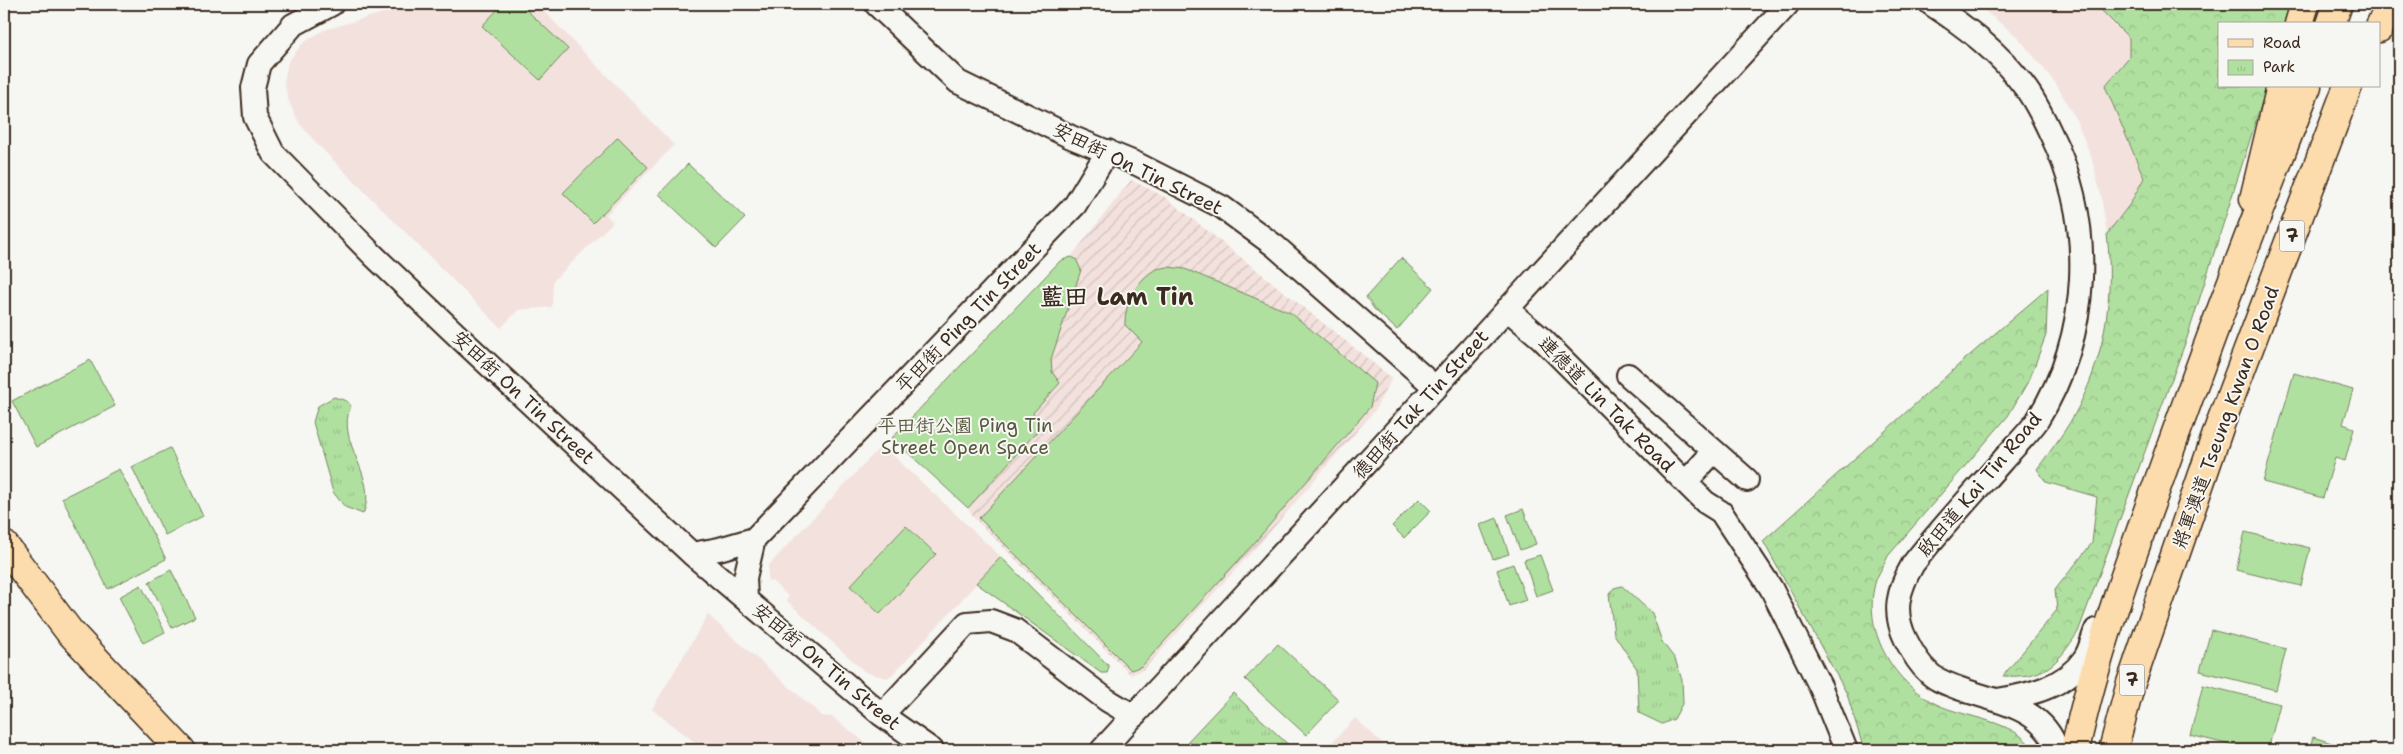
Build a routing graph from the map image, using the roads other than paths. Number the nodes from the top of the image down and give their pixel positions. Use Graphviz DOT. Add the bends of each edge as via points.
graph roads {
  1 [pos="332,4"];
  2 [pos="876,4"];
  3 [pos="1785,4"];
  4 [pos="1931,4"];
  5 [pos="2305,4"];
  6 [pos="2338,4"];
  7 [pos="2372,4"];
  8 [pos="2391,4"];
  9 [pos="2300,22"];
  10 [pos="2332,22"];
  11 [pos="2367,22"];
  12 [pos="2380,26"];
  13 [pos="2298,88"];
  14 [pos="2348,91"];
  15 [pos="1108,151"];
  16 [pos="1506,309"];
  17 [pos="1628,375"];
  18 [pos="1436,388"];
  19 [pos="1714,451"];
  20 [pos="2165,465"];
  21 [pos="1747,480"];
  22 [pos="1686,482"];
  23 [pos="1704,502"];
  24 [pos="754,539"];
  25 [pos="4,545"];
  26 [pos="692,554"];
  27 [pos="746,598"];
  28 [pos="1994,700"];
  29 [pos="882,715"];
  30 [pos="1134,716"];
  31 [pos="181,750"];
  32 [pos="932,750"];
  33 [pos="1102,750"];
  34 [pos="1830,750"];
  35 [pos="1846,750"];
  36 [pos="2057,750"];
  37 [pos="2075,750"];
  38 [pos="2112,750"];
  1 -- 26 [label="street, 安田街 On Tin Street" via="293,25 259,64 253,88 255,117 273,153 469,347"];
  2 -- 15 [label="street, 安田街 On Tin Street" via="958,82"];
  3 -- 16 [label="street, 德田街 Tak Tin Street" via="1739,58"];
  4 -- 28 [label="street, 啟田道 Kai Tin Road" via="1986,45 2026,88 2058,148 2080,225 2079,307 2071,347 2057,385 2035,423 1926,546 1901,585 1898,610 1902,632 1929,673 1947,684"];
  5 -- 9 [label="main road"];
  6 -- 10 [label="main road"];
  7 -- 11 [label="main road"];
  8 -- 12 [label="main road"];
  13 -- 20 [label="main road, 7"];
  14 -- 38 [label="main road, 將軍澳道 Tseung Kwan O Road / 7" via="2218,431 2131,683"];
  15 -- 18 [label="street, 安田街 On Tin Street" via="1222,207 1275,246"];
  15 -- 24 [label="street, 平田街 Ping Tin Street" via="1075,205"];
  16 -- 18 [label="street, 德田街 Tak Tin Street"];
  16 -- 22 [label="street, 連德道 Lin Tak Road" via="1542,339"];
  17 -- 19 [label="street"];
  18 -- 30 [label="street, 德田街 Tak Tin Street"];
  19 -- 21 [label="street"];
  19 -- 22 [label="street"];
  20 -- 28 [label="street, 啟田道 Kai Tin Road" via="2141,516 2086,657 2071,674 2054,684 2032,693"];
  20 -- 37 [label="main road, 7" via="2098,661"];
  22 -- 23 [label="street, 連德道 Lin Tak Road"];
  23 -- 34 [label="street, 連德道 Lin Tak Road" via="1713,522 1759,594"];
  23 -- 35 [label="street, 連德道 Lin Tak Road" via="1721,512 1770,588 1821,688"];
  24 -- 26 [label="street, 平田街 Ping Tin Street"];
  24 -- 27 [label="street" via="745,578"];
  25 -- 31 [label="main road" via="69,631"];
  26 -- 27 [label="street, 安田街 On Tin Street"];
  27 -- 29 [label="street, 安田街 On Tin Street"];
  28 -- 36 [label="street, 啟田道 Kai Tin Road" via="2036,718 2049,732"];
  29 -- 30 [label="street" via="967,623 991,621 1015,630 1107,700"];
  29 -- 32 [label="street, 安田街 On Tin Street"];
  30 -- 33 [label="street, 德田街 Tak Tin Street"];
}
